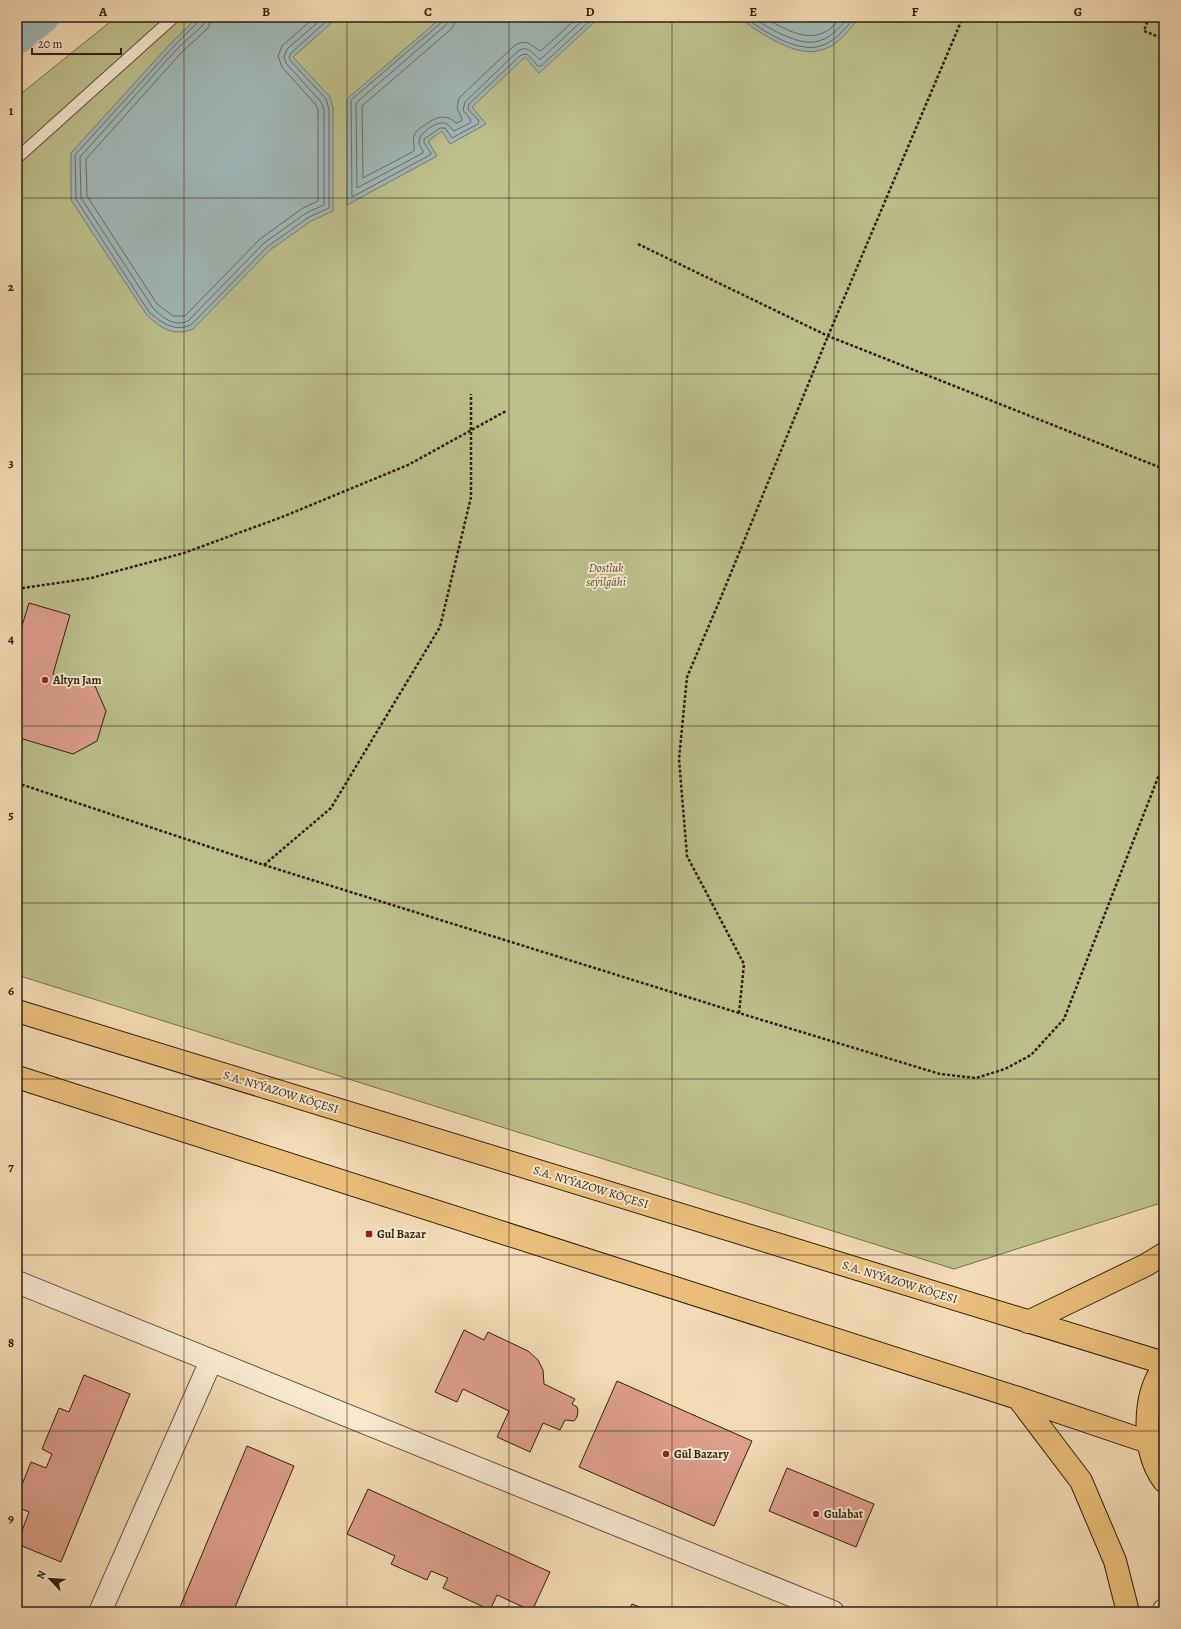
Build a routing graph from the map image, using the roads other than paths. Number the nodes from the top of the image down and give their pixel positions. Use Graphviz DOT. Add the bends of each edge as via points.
graph roads {
  1 [pos="174,17"];
  2 [pos="17,158"];
  3 [pos="17,1011"];
  4 [pos="17,1077"];
  5 [pos="1164,1254"];
  6 [pos="17,1282"];
  7 [pos="1028,1322"];
  8 [pos="211,1361"];
  9 [pos="1164,1363"];
  10 [pos="1164,1367"];
  11 [pos="1018,1398"];
  12 [pos="1148,1442"];
  13 [pos="1164,1481"];
  14 [pos="100,1612"];
  15 [pos="833,1612"];
  16 [pos="1128,1612"];
  1 -- 2 [label="lane"];
  3 -- 7 [label="main road, S.A. NYÝAZOW KÖÇESI"];
  4 -- 11 [label="main road"];
  5 -- 7 [label="main road"];
  6 -- 8 [label="street"];
  7 -- 9 [label="main road, S.A. NYÝAZOW KÖÇESI"];
  8 -- 14 [label="street"];
  8 -- 15 [label="street"];
  10 -- 12 [label="main road" via="1159,1374 1148,1407"];
  11 -- 12 [label="main road"];
  11 -- 16 [label="main road" via="1081,1481 1115,1561"];
  12 -- 13 [label="main road" via="1159,1475"];
}
